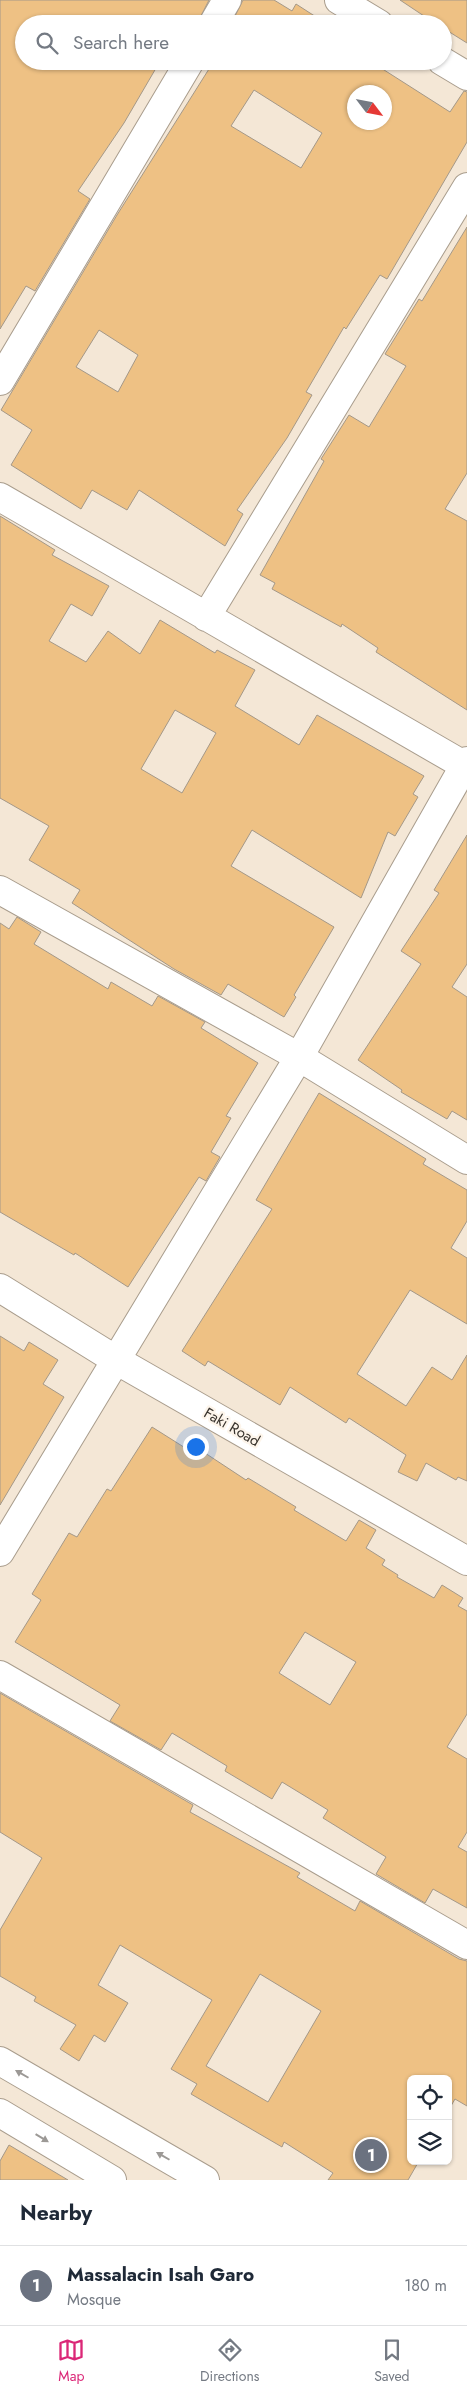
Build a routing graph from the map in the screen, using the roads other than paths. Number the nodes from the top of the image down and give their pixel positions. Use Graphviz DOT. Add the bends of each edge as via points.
graph roads {
  1 [pos="227,0"];
  2 [pos="339,0"];
  3 [pos="218,15"];
  4 [pos="364,15"];
  5 [pos="452,67"];
  6 [pos="185,70"];
  7 [pos="467,76"];
  8 [pos="467,187"];
  9 [pos="0,381"];
  10 [pos="0,497"];
  11 [pos="206,617"];
  12 [pos="466,764"];
  13 [pos="0,890"];
  14 [pos="299,1057"];
  15 [pos="467,1160"];
  16 [pos="0,1288"];
  17 [pos="116,1360"];
  18 [pos="0,1552"];
  19 [pos="467,1562"];
  20 [pos="0,1675"];
  21 [pos="467,1945"];
  22 [pos="0,2061"];
  23 [pos="0,2113"];
  24 [pos="112,2180"];
  25 [pos="205,2180"];
  1 -- 3 [label="street"];
  2 -- 4 [label="street"];
  5 -- 7 [label="street"];
  6 -- 9 [label="street"];
  8 -- 11 [label="street"];
  10 -- 11 [label="street"];
  11 -- 12 [label="street"];
  12 -- 14 [label="street"];
  13 -- 14 [label="street"];
  14 -- 15 [label="street"];
  14 -- 17 [label="street"];
  16 -- 17 [label="street, Faki Road"];
  17 -- 18 [label="street"];
  17 -- 19 [label="street, Faki Road"];
  20 -- 21 [label="street"];
  25 -- 22 [label="street, one-way"];
  23 -- 24 [label="street, one-way"];
}
